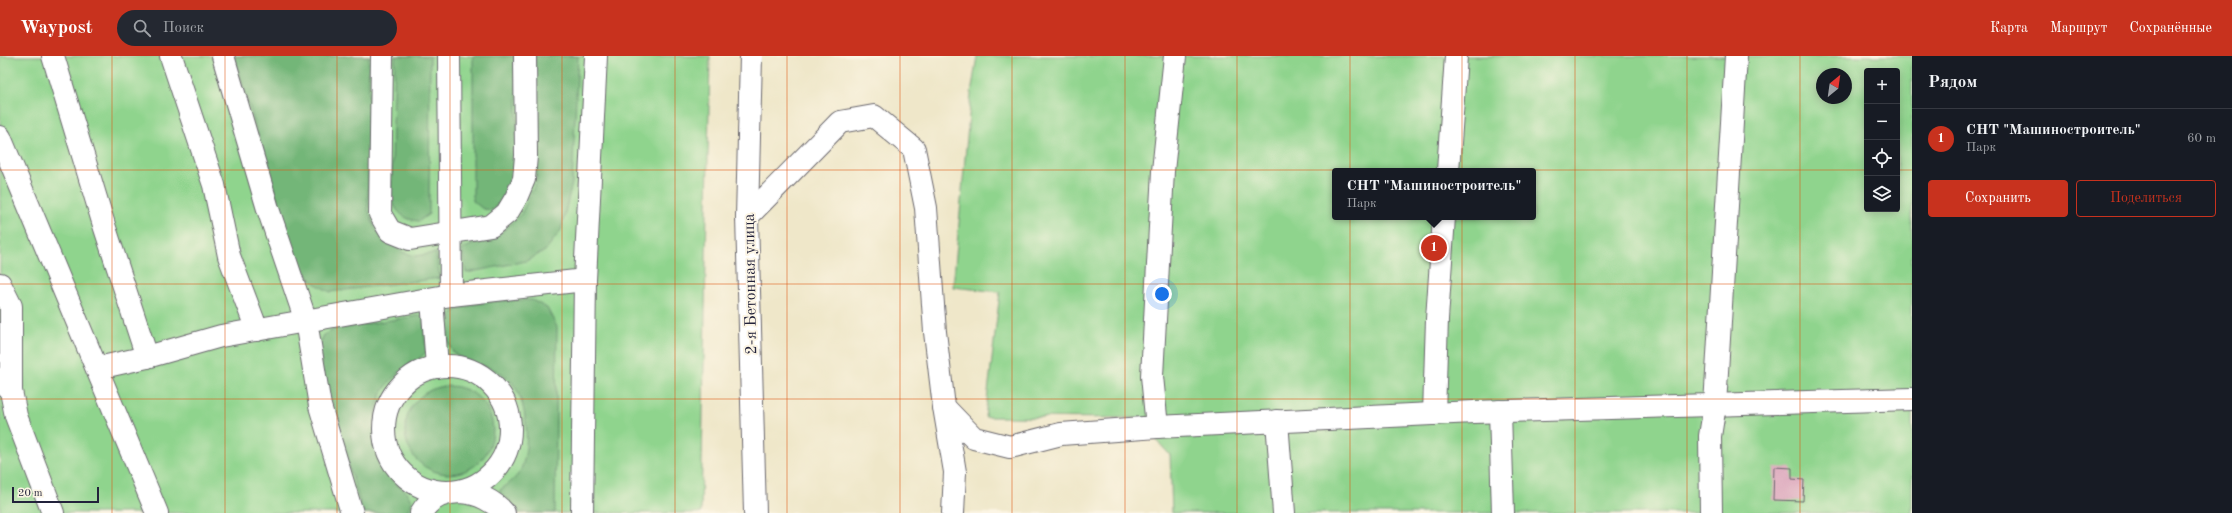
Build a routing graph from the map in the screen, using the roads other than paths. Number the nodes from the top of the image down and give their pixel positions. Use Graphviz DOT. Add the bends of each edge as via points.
graph roads {
  1 [pos="53,56"];
  2 [pos="171,56"];
  3 [pos="224,56"];
  4 [pos="382,56"];
  5 [pos="449,56"];
  6 [pos="525,56"];
  7 [pos="596,56"];
  8 [pos="751,56"];
  9 [pos="1175,56"];
  10 [pos="1456,56"];
  11 [pos="1736,56"];
  12 [pos="0,137"];
  13 [pos="1448,168"];
  14 [pos="747,216"];
  15 [pos="1444,220"];
  16 [pos="451,232"];
  17 [pos="585,280"];
  18 [pos="0,284"];
  19 [pos="441,297"];
  20 [pos="306,321"];
  21 [pos="257,330"];
  22 [pos="147,357"];
  23 [pos="437,367"];
  24 [pos="98,368"];
  25 [pos="5,385"];
  26 [pos="1912,399"];
  27 [pos="1715,405"];
  28 [pos="944,407"];
  29 [pos="1500,411"];
  30 [pos="1434,414"];
  31 [pos="1277,421"];
  32 [pos="1157,427"];
  33 [pos="458,492"];
  34 [pos="53,513"];
  35 [pos="157,513"];
  36 [pos="352,513"];
  37 [pos="421,513"];
  38 [pos="504,513"];
  39 [pos="582,513"];
  40 [pos="754,513"];
  41 [pos="953,513"];
  42 [pos="1284,513"];
  43 [pos="1503,513"];
  44 [pos="1711,513"];
  1 -- 22 [label="main road"];
  2 -- 21 [label="main road" via="214,185 229,256"];
  3 -- 20 [label="main road" via="268,209"];
  4 -- 16 [label="main road" via="380,214 390,231 410,239"];
  5 -- 16 [label="main road"];
  6 -- 16 [label="main road" via="524,179 507,213 491,226"];
  7 -- 17 [label="main road"];
  8 -- 14 [label="main road, 2-я Бетонная улица"];
  9 -- 32 [label="main road" via="1163,171 1152,376"];
  10 -- 13 [label="main road"];
  11 -- 27 [label="main road"];
  12 -- 24 [label="main road"];
  14 -- 28 [label="main road" via="840,122 874,116 914,149 926,208 935,332"];
  14 -- 40 [label="main road, 2-я Бетонная улица"];
  15 -- 30 [label="main road"];
  16 -- 19 [label="main road"];
  17 -- 19 [label="main road"];
  17 -- 39 [label="main road"];
  18 -- 25 [label="main road" via="11,306"];
  19 -- 20 [label="main road"];
  19 -- 23 [label="main road"];
  20 -- 21 [label="main road"];
  20 -- 36 [label="main road" via="320,406"];
  21 -- 22 [label="main road" via="222,336"];
  22 -- 24 [label="main road"];
  23 -- 33 [label="main road" via="462,367 484,378 501,396 510,419 509,444 499,466 481,483"];
  23 -- 33 [label="main road" via="414,375 396,392 386,415 384,440 393,463 410,481 433,491"];
  24 -- 35 [label="main road"];
  25 -- 34 [label="main road"];
  26 -- 27 [label="main road"];
  27 -- 29 [label="main road"];
  27 -- 44 [label="main road" via="1710,436"];
  28 -- 32 [label="main road" via="974,438 1010,447 1061,434"];
  28 -- 41 [label="main road" via="955,472"];
  29 -- 30 [label="main road"];
  29 -- 43 [label="main road"];
  30 -- 31 [label="main road"];
  31 -- 32 [label="main road"];
  31 -- 42 [label="main road"];
  33 -- 37 [label="main road" via="438,498"];
  33 -- 38 [label="main road" via="478,494 496,504"];
}
